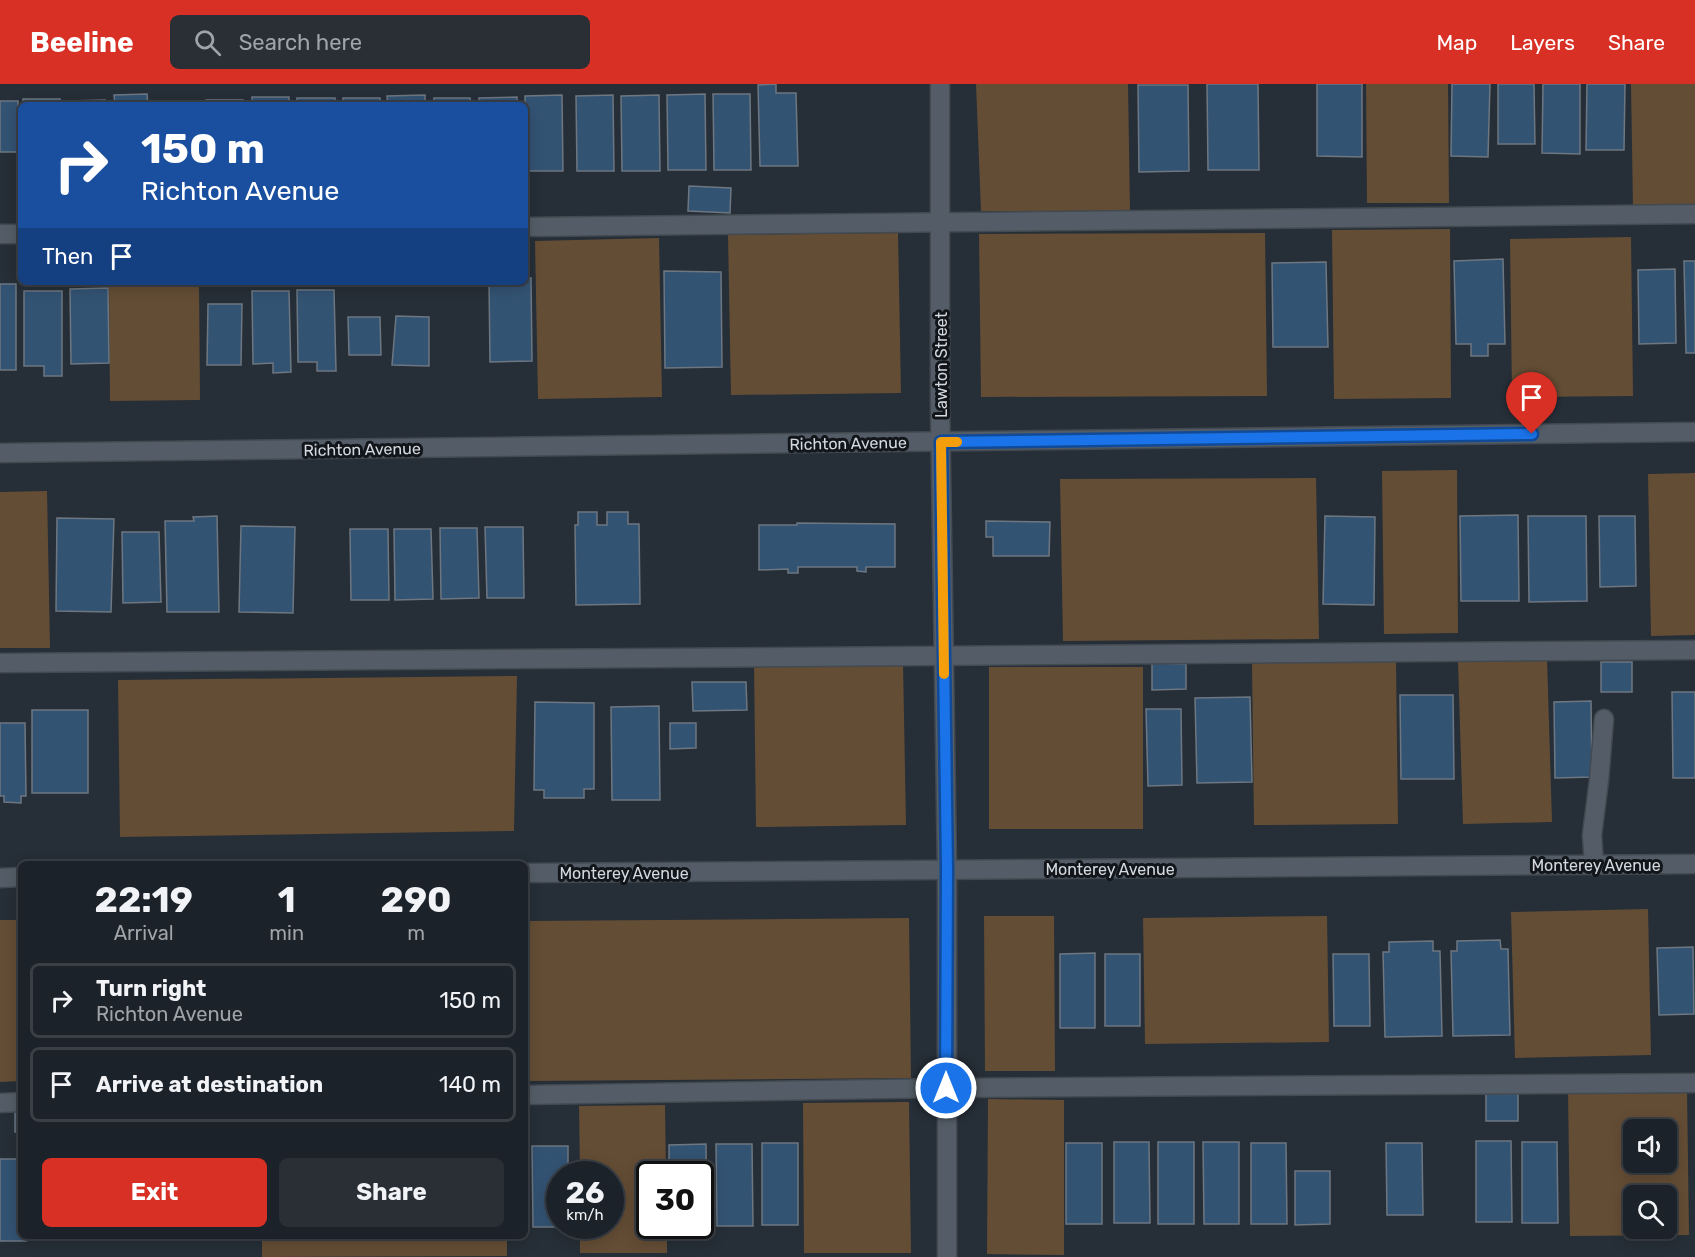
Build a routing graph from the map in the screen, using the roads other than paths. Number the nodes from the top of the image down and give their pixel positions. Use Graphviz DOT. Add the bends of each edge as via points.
graph roads {
  1 [pos="940,84"];
  2 [pos="1695,214"];
  3 [pos="940,222"];
  4 [pos="528,227"];
  5 [pos="0,234"];
  6 [pos="18,234"];
  7 [pos="1695,432"];
  8 [pos="941,442"];
  9 [pos="0,453"];
  10 [pos="1695,650"];
  11 [pos="944,656"];
  12 [pos="0,663"];
  13 [pos="1604,719"];
  14 [pos="1695,864"];
  15 [pos="1594,865"];
  16 [pos="947,870"];
  17 [pos="528,873"];
  18 [pos="18,877"];
  19 [pos="0,878"];
  20 [pos="1695,1083"];
  21 [pos="946,1088"];
  22 [pos="528,1095"];
  23 [pos="18,1102"];
  24 [pos="0,1103"];
  25 [pos="946,1257"];
  1 -- 3 [label="street, Lawton Street"];
  2 -- 3 [label="street"];
  3 -- 4 [label="street"];
  3 -- 8 [label="street, Lawton Street"];
  5 -- 6 [label="street"];
  7 -- 8 [label="street, Richton Avenue"];
  8 -- 9 [label="street, Richton Avenue"];
  8 -- 11 [label="street, Lawton Street"];
  10 -- 11 [label="street"];
  11 -- 12 [label="street"];
  11 -- 16 [label="street, Lawton Street"];
  13 -- 15 [label="street" via="1592,835"];
  14 -- 15 [label="street, Monterey Avenue"];
  15 -- 16 [label="street, Monterey Avenue"];
  16 -- 17 [label="street, Monterey Avenue"];
  16 -- 21 [label="street, Lawton Street"];
  18 -- 19 [label="street"];
  20 -- 21 [label="street"];
  21 -- 22 [label="street"];
  21 -- 25 [label="street, Lawton Street"];
  23 -- 24 [label="street"];
}
